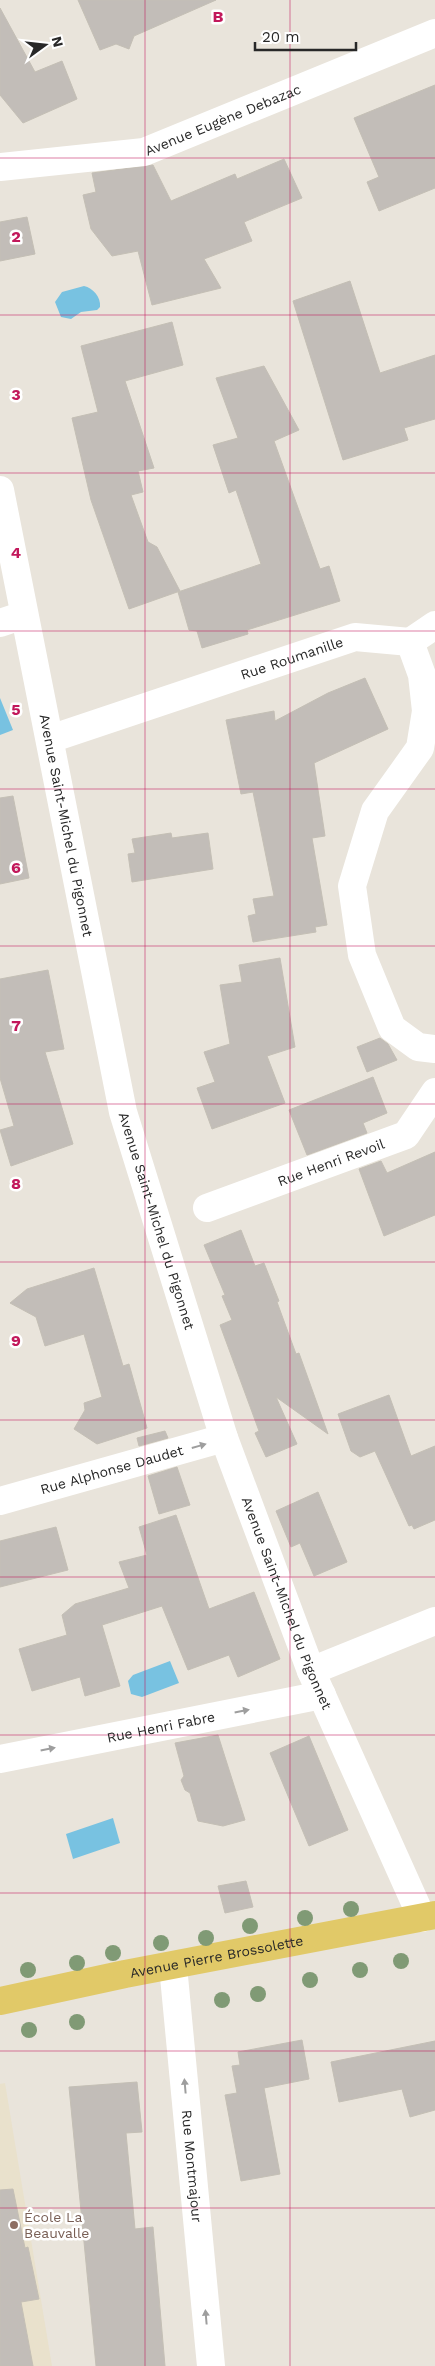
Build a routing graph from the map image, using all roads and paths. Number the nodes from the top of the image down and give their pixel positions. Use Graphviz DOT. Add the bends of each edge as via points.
graph roads {
  1 [pos="435,33"];
  2 [pos="0,167"];
  3 [pos="0,490"];
  4 [pos="12,619"];
  5 [pos="435,625"];
  6 [pos="410,642"];
  7 [pos="50,739"];
  8 [pos="435,1049"];
  9 [pos="435,1092"];
  10 [pos="207,1208"];
  11 [pos="224,1438"];
  12 [pos="0,1501"];
  13 [pos="435,1621"];
  14 [pos="316,1683"];
  15 [pos="0,1759"];
  16 [pos="428,1917"];
  17 [pos="173,1966"];
  18 [pos="0,2002"];
  19 [pos="211,2366"];
  1 -- 2 [label="street, Avenue Eugène Debazac" via="144,152"];
  3 -- 4 [label="street, Avenue Saint-Michel du Pigonnet"];
  4 -- 7 [label="street, Avenue Saint-Michel du Pigonnet"];
  5 -- 6 [label="street"];
  6 -- 7 [label="street, Rue Roumanille" via="355,637"];
  6 -- 8 [label="street" via="422,675 426,711 420,748 376,811 352,886 362,955 392,1028 418,1048"];
  7 -- 11 [label="street, Avenue Saint-Michel du Pigonnet" via="122,1112"];
  9 -- 10 [label="street, Rue Henri Revoil" via="406,1135"];
  12 -- 11 [label="street, Rue Alphonse Daudet, one-way"];
  11 -- 14 [label="street, Avenue Saint-Michel du Pigonnet"];
  13 -- 14 [label="street"];
  15 -- 14 [label="street, Rue Henri Fabre, one-way"];
  14 -- 16 [label="street, Avenue Saint-Michel du Pigonnet"];
  16 -- 17 [label="main road, Avenue Pierre Brossolette"];
  17 -- 18 [label="main road, Avenue Pierre Brossolette"];
  19 -- 17 [label="street, Rue Montmajour, one-way"];
}
